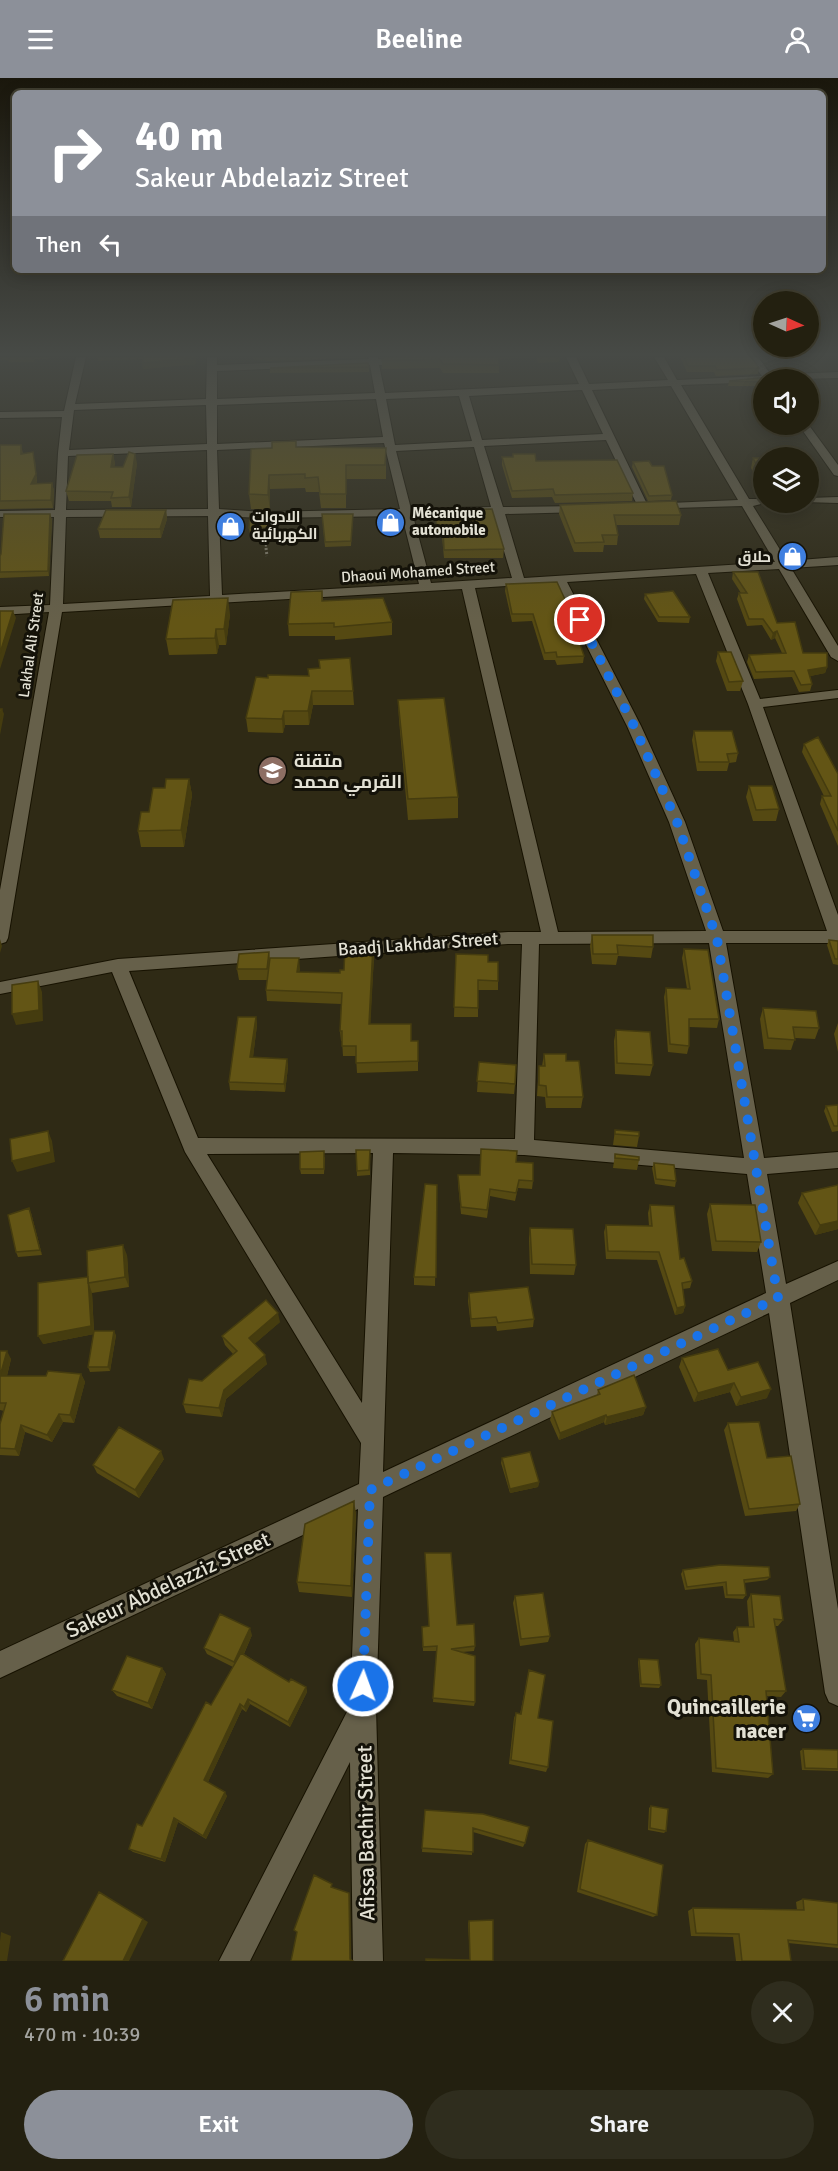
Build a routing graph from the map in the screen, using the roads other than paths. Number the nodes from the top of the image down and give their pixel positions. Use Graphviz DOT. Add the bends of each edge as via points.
graph roads {
  1 [pos="389,444"];
  2 [pos="478,444"];
  3 [pos="64,445"];
  4 [pos="311,445"];
  5 [pos="612,445"];
  6 [pos="711,445"];
  7 [pos="818,445"];
  8 [pos="211,446"];
  9 [pos="63,453"];
  10 [pos="838,473"];
  11 [pos="838,500"];
  12 [pos="819,501"];
  13 [pos="745,502"];
  14 [pos="753,502"];
  15 [pos="597,508"];
  16 [pos="499,511"];
  17 [pos="214,512"];
  18 [pos="405,512"];
  19 [pos="0,514"];
  20 [pos="59,514"];
  21 [pos="838,561"];
  22 [pos="782,565"];
  23 [pos="700,570"];
  24 [pos="559,578"];
  25 [pos="519,581"];
  26 [pos="468,586"];
  27 [pos="426,589"];
  28 [pos="216,600"];
  29 [pos="56,608"];
  30 [pos="0,611"];
  31 [pos="838,657"];
  32 [pos="838,694"];
  33 [pos="755,704"];
  34 [pos="551,937"];
  35 [pos="838,937"];
  36 [pos="0,938"];
  37 [pos="531,938"];
  38 [pos="717,939"];
  39 [pos="118,965"];
  40 [pos="0,988"];
  41 [pos="383,1145"];
  42 [pos="192,1146"];
  43 [pos="524,1148"];
  44 [pos="838,1160"];
  45 [pos="757,1167"];
  46 [pos="838,1270"];
  47 [pos="778,1298"];
  48 [pos="371,1438"];
  49 [pos="370,1490"];
  50 [pos="0,1665"];
  51 [pos="838,1693"];
  52 [pos="363,1708"];
  53 [pos="234,1961"];
  54 [pos="368,1961"];
  1 -- 18 [label="street"];
  2 -- 16 [label="street"];
  3 -- 9 [label="street, Lakhal Ali Street"];
  4 -- 8 [label="street"];
  5 -- 13 [label="street" via="637,507"];
  6 -- 13 [label="street"];
  7 -- 10 [label="street"];
  8 -- 9 [label="street"];
  8 -- 17 [label="street"];
  9 -- 20 [label="street, Lakhal Ali Street"];
  11 -- 12 [label="street"];
  13 -- 14 [label="street"];
  13 -- 22 [label="street"];
  15 -- 16 [label="street"];
  16 -- 18 [label="street"];
  16 -- 25 [label="street"];
  17 -- 18 [label="street"];
  17 -- 20 [label="street"];
  17 -- 28 [label="street"];
  18 -- 27 [label="street"];
  19 -- 20 [label="street"];
  20 -- 29 [label="street, Lakhal Ali Street"];
  21 -- 22 [label="street, Dhaoui Mohamed Street"];
  22 -- 23 [label="street, Dhaoui Mohamed Street"];
  22 -- 31 [label="street"];
  23 -- 24 [label="street, Dhaoui Mohamed Street"];
  23 -- 33 [label="street"];
  24 -- 25 [label="street, Dhaoui Mohamed Street"];
  24 -- 38 [label="street" via="634,726 677,822"];
  25 -- 26 [label="street, Dhaoui Mohamed Street"];
  26 -- 27 [label="street, Dhaoui Mohamed Street"];
  26 -- 34 [label="street"];
  27 -- 28 [label="street, Dhaoui Mohamed Street"];
  28 -- 29 [label="street, Dhaoui Mohamed Street"];
  29 -- 30 [label="street, Dhaoui Mohamed Street"];
  29 -- 36 [label="street, Lakhal Ali Street"];
  32 -- 33 [label="street"];
  33 -- 35 [label="street"];
  34 -- 37 [label="street, Baadj Lakhdar Street"];
  34 -- 38 [label="street, Baadj Lakhdar Street"];
  35 -- 38 [label="street, Baadj Lakhdar Street"];
  37 -- 39 [label="street, Baadj Lakhdar Street"];
  37 -- 43 [label="street"];
  38 -- 45 [label="street"];
  39 -- 40 [label="street, Baadj Lakhdar Street"];
  39 -- 42 [label="street"];
  41 -- 42 [label="street"];
  41 -- 43 [label="street"];
  41 -- 48 [label="street, Afissa Bachir Street"];
  42 -- 48 [label="street"];
  43 -- 45 [label="street"];
  44 -- 45 [label="street"];
  45 -- 47 [label="street"];
  46 -- 47 [label="street, Sakeur Abdelazziz Street"];
  47 -- 49 [label="street, Sakeur Abdelazziz Street"];
  47 -- 51 [label="street"];
  48 -- 49 [label="street, Afissa Bachir Street"];
  49 -- 50 [label="street, Sakeur Abdelazziz Street"];
  49 -- 52 [label="street, Afissa Bachir Street"];
  52 -- 53 [label="street"];
  52 -- 54 [label="street, Afissa Bachir Street"];
}
